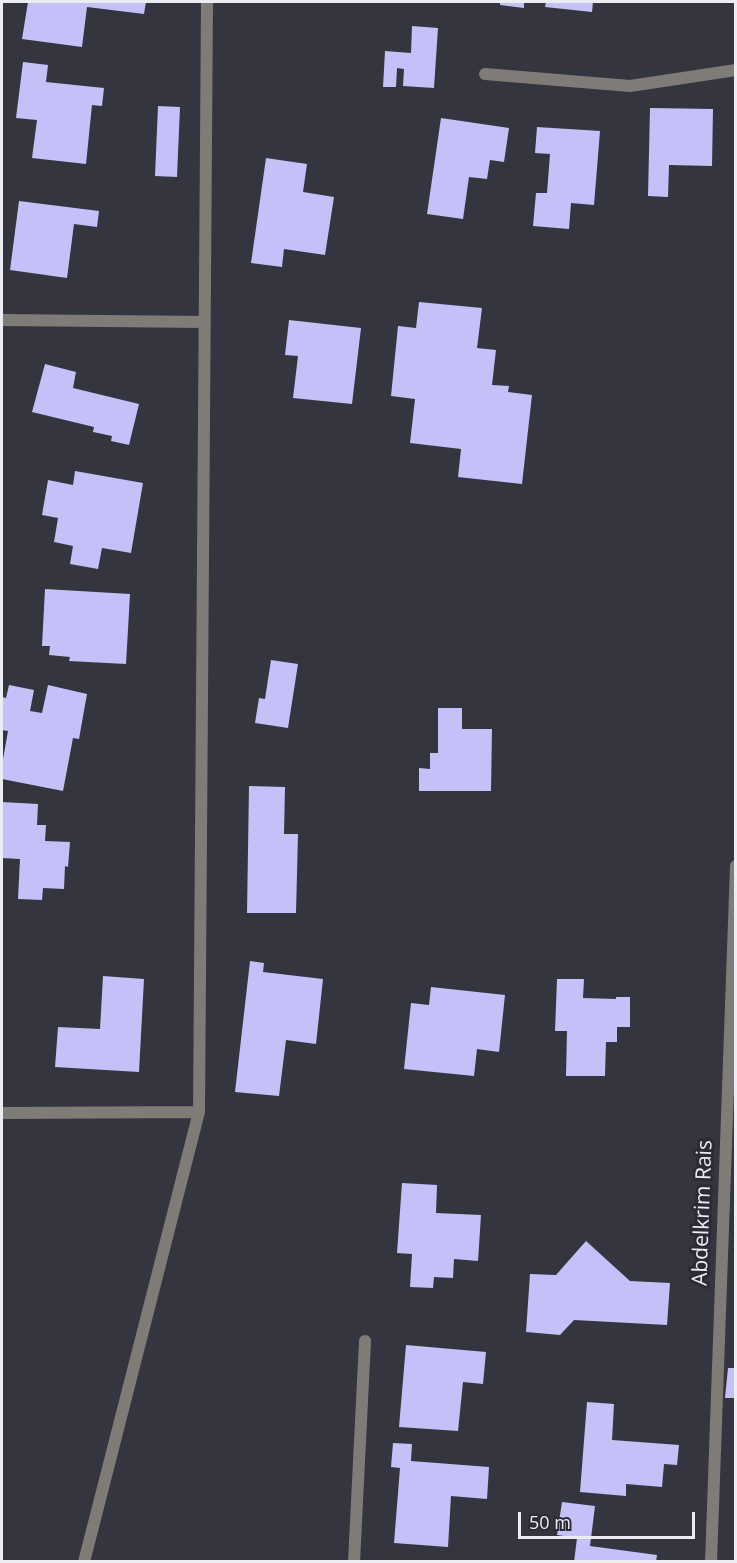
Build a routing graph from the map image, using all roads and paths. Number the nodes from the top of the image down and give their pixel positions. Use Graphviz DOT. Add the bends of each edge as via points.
graph roads {
  1 [pos="207,2"];
  2 [pos="735,70"];
  3 [pos="485,74"];
  4 [pos="2,320"];
  5 [pos="205,322"];
  6 [pos="735,866"];
  7 [pos="733,974"];
  8 [pos="199,1112"];
  9 [pos="2,1113"];
  10 [pos="730,1178"];
  11 [pos="365,1341"];
  12 [pos="84,1562"];
  13 [pos="354,1562"];
  14 [pos="711,1562"];
  1 -- 5 [label="street"];
  2 -- 3 [label="street" via="630,86"];
  4 -- 5 [label="street"];
  5 -- 8 [label="street"];
  6 -- 7 [label="street, Abdelkrim Rais"];
  7 -- 10 [label="street, Abdelkrim Rais"];
  8 -- 9 [label="street"];
  8 -- 12 [label="street"];
  10 -- 14 [label="street, Abdelkrim Rais"];
  11 -- 13 [label="street"];
}
